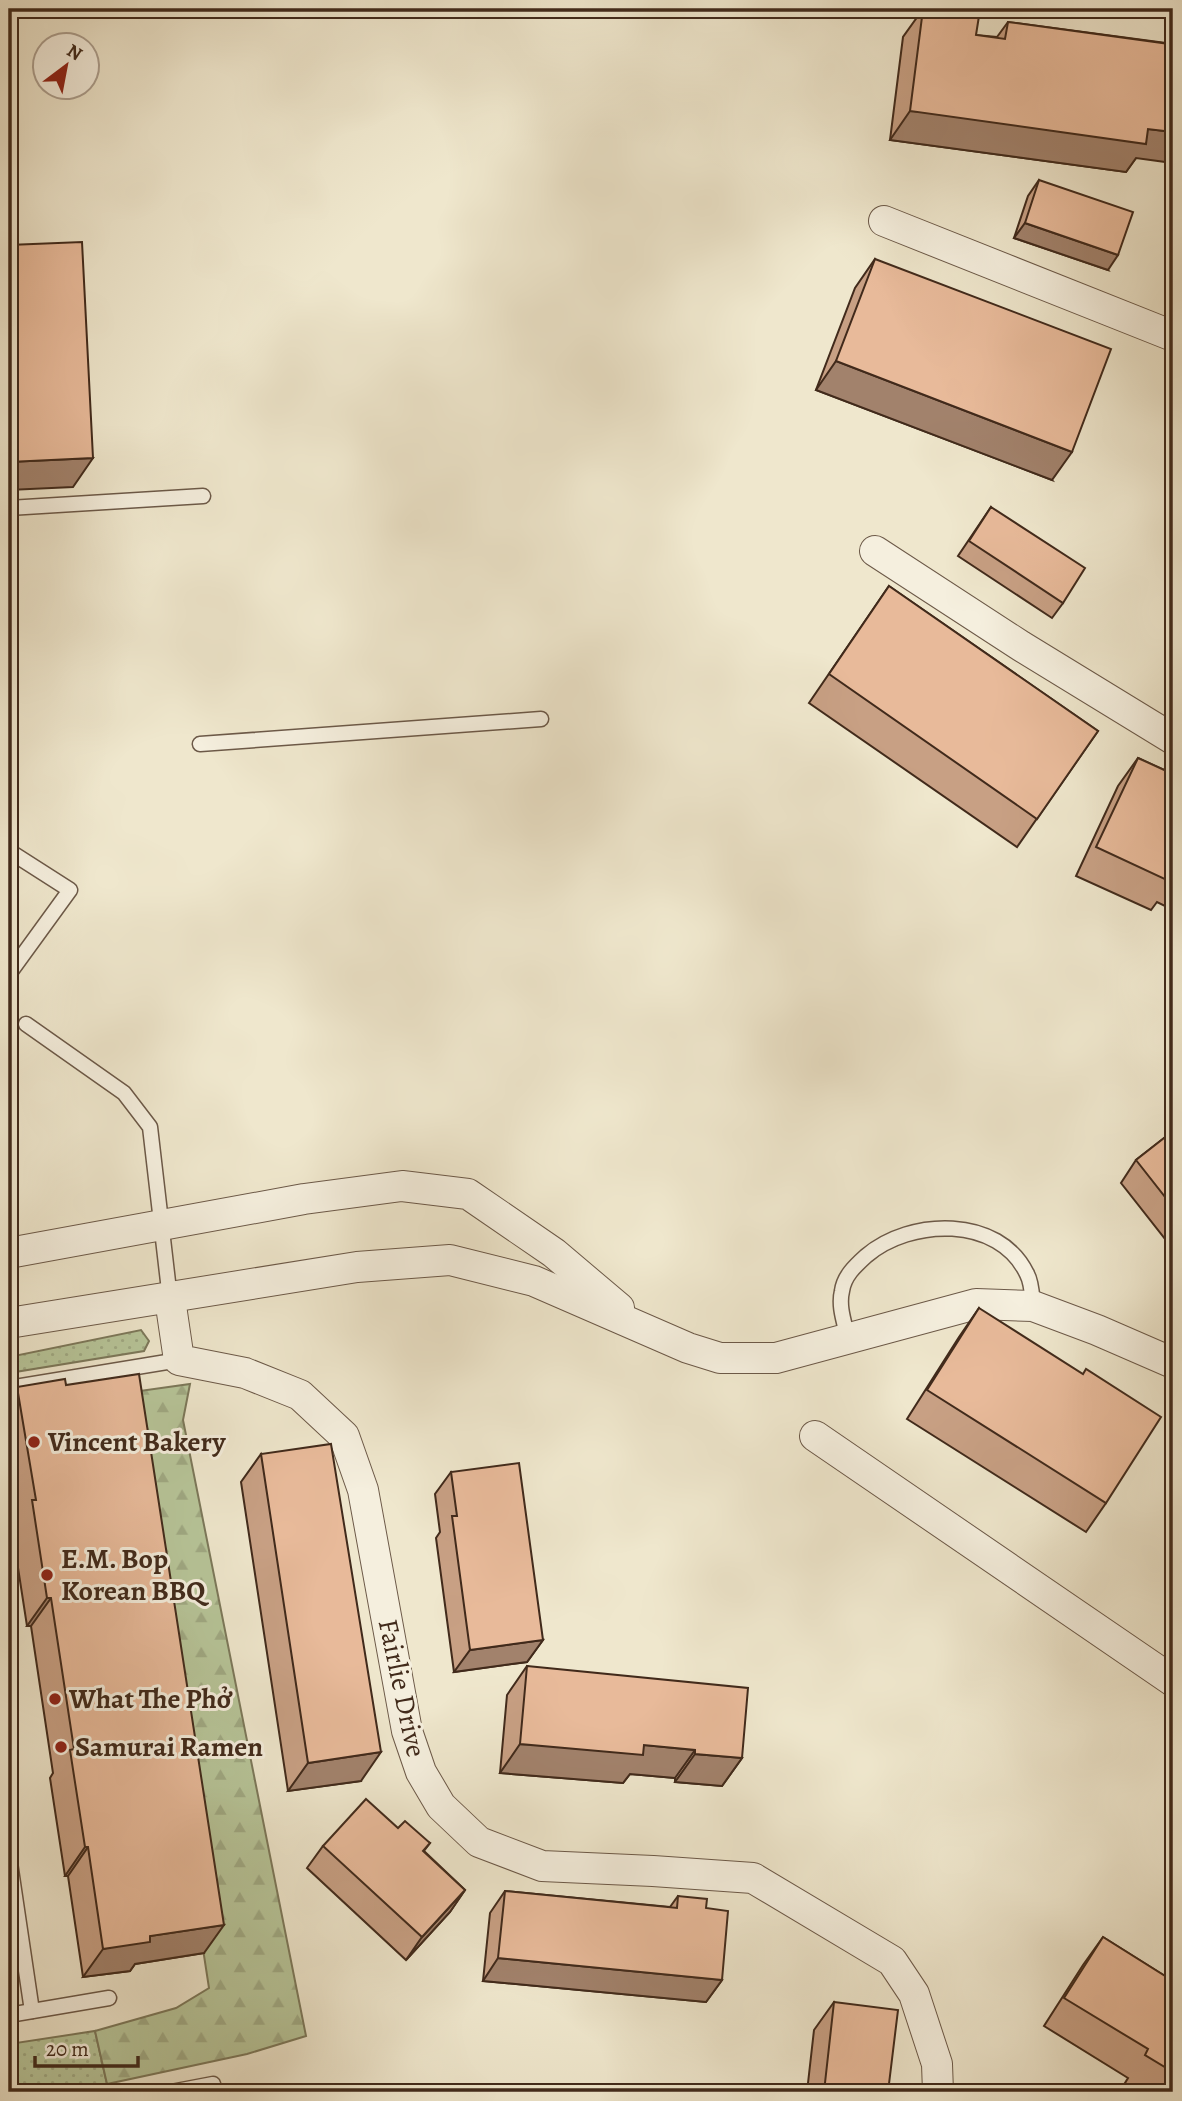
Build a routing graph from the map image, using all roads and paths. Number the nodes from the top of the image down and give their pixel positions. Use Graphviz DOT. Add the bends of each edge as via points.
graph roads {
  1 [pos="884,220"];
  2 [pos="1173,336"];
  3 [pos="202,496"];
  4 [pos="9,508"];
  5 [pos="875,551"];
  6 [pos="541,719"];
  7 [pos="1173,739"];
  8 [pos="200,744"];
  9 [pos="9,851"];
  10 [pos="9,974"];
  11 [pos="26,1024"];
  12 [pos="161,1226"];
  13 [pos="9,1253"];
  14 [pos="170,1299"];
  15 [pos="1033,1306"];
  16 [pos="9,1323"];
  17 [pos="639,1325"];
  18 [pos="848,1339"];
  19 [pos="179,1360"];
  20 [pos="1173,1363"];
  21 [pos="9,1388"];
  22 [pos="815,1436"];
  23 [pos="1173,1681"];
  24 [pos="9,1856"];
  25 [pos="109,1998"];
  26 [pos="32,2011"];
  27 [pos="9,2015"];
  28 [pos="171,2092"];
  29 [pos="215,2092"];
  30 [pos="938,2092"];
  1 -- 2 [label="street"];
  3 -- 4 [label="lane"];
  5 -- 7 [label="street"];
  6 -- 8 [label="lane"];
  9 -- 10 [label="lane" via="70,890"];
  11 -- 12 [label="lane" via="124,1093 150,1127"];
  12 -- 13 [label="street"];
  12 -- 14 [label="lane"];
  12 -- 17 [label="street" via="402,1186 468,1194 554,1253"];
  14 -- 16 [label="street"];
  14 -- 17 [label="street" via="357,1267 450,1260 534,1281"];
  14 -- 19 [label="street"];
  15 -- 18 [label="street" via="975,1304"];
  15 -- 18 [label="lane" via="1029,1276 997,1241 962,1230 916,1231 888,1241 848,1275 841,1300"];
  15 -- 20 [label="street"];
  17 -- 18 [label="street" via="720,1357 776,1358"];
  19 -- 21 [label="lane"];
  19 -- 30 [label="street, Fairlie Drive" via="244,1373 300,1395 344,1436 363,1490 407,1731 421,1772 441,1806 479,1842 541,1866 752,1878 796,1903 892,1961 914,1994 937,2064"];
  22 -- 23 [label="street"];
  24 -- 26 [label="lane"];
  25 -- 26 [label="lane"];
  26 -- 27 [label="lane"];
  28 -- 29 [label="lane" via="212,2084"];
}
